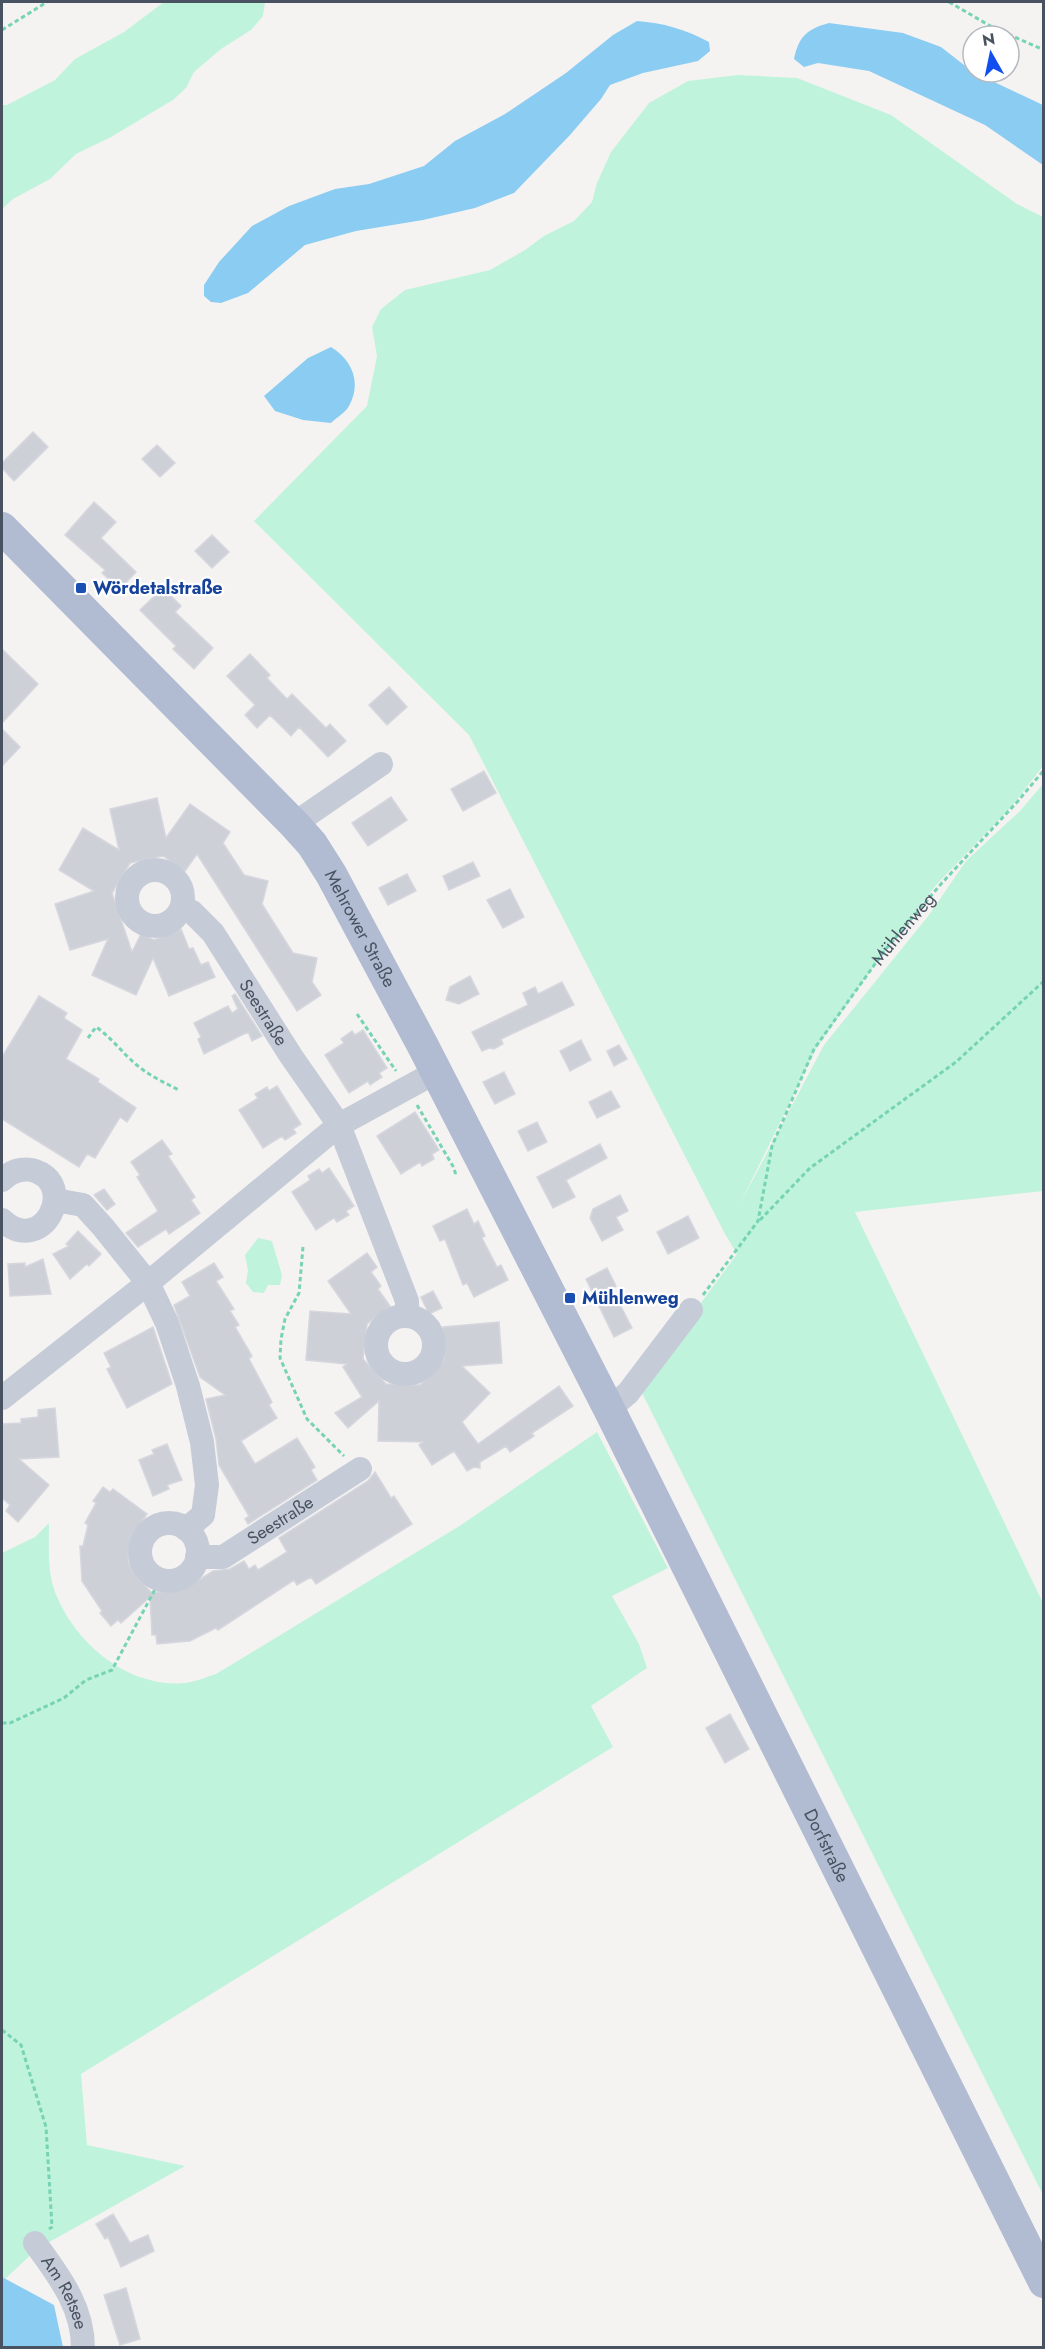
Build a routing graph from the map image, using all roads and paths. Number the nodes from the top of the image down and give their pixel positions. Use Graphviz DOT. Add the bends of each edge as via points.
graph roads {
  1 [pos="47,2"];
  2 [pos="949,2"];
  3 [pos="2,30"];
  4 [pos="1044,50"];
  5 [pos="2,528"];
  6 [pos="381,764"];
  7 [pos="1044,770"];
  8 [pos="294,824"];
  9 [pos="182,907"];
  10 [pos="1044,981"];
  11 [pos="357,1014"];
  12 [pos="88,1038"];
  13 [pos="436,1072"];
  14 [pos="407,1088"];
  15 [pos="179,1090"];
  16 [pos="339,1125"];
  17 [pos="456,1176"];
  18 [pos="2,1180"];
  19 [pos="55,1200"];
  20 [pos="2,1220"];
  21 [pos="758,1221"];
  22 [pos="303,1247"];
  23 [pos="148,1283"];
  24 [pos="691,1310"];
  25 [pos="407,1316"];
  26 [pos="2,1398"];
  27 [pos="609,1409"];
  28 [pos="360,1469"];
  29 [pos="186,1529"];
  30 [pos="197,1557"];
  31 [pos="160,1580"];
  32 [pos="2,1723"];
  33 [pos="2,2030"];
  34 [pos="35,2243"];
  35 [pos="1044,2282"];
  36 [pos="83,2348"];
  1 -- 3 [label="path"];
  2 -- 4 [label="path"];
  5 -- 8 [label="main road, Mehrower Straße"];
  6 -- 8 [label="street"];
  7 -- 21 [label="path, Mühlenweg" via="885,950 814,1050 772,1146"];
  8 -- 13 [label="main road, Mehrower Straße" via="331,874"];
  9 -- 16 [label="street, Seestraße" via="213,933"];
  10 -- 21 [label="path" via="956,1062 810,1168"];
  11 -- 14 [label="path"];
  12 -- 15 [label="path" via="96,1027 151,1076"];
  13 -- 14 [label="street"];
  13 -- 27 [label="main road, Mehrower Straße"];
  14 -- 16 [label="street"];
  14 -- 17 [label="path"];
  16 -- 23 [label="street"];
  16 -- 25 [label="street, Seestraße" via="407,1301"];
  18 -- 19 [label="street" via="15,1171 35,1171 50,1184"];
  19 -- 20 [label="street" via="52,1214 37,1228 17,1230"];
  19 -- 23 [label="street" via="83,1206"];
  21 -- 24 [label="path, Mühlenweg"];
  22 -- 28 [label="path" via="298,1293 285,1319 280,1358 307,1419"];
  23 -- 26 [label="street"];
  23 -- 29 [label="street" via="167,1323 202,1442 207,1485 203,1515"];
  24 -- 27 [label="street" via="628,1393"];
  27 -- 35 [label="main road, Dorfstraße"];
  28 -- 30 [label="street, Seestraße" via="223,1557"];
  29 -- 30 [label="street" via="197,1543"];
  29 -- 31 [label="street" via="167,1523 157,1526 143,1540 141,1559 145,1569"];
  30 -- 31 [label="street" via="186,1576"];
  31 -- 32 [label="path" via="112,1670 86,1680 64,1698"];
  33 -- 34 [label="path" via="21,2045 46,2127 52,2227"];
  34 -- 36 [label="street, Am Retsee" via="78,2310"];
}
